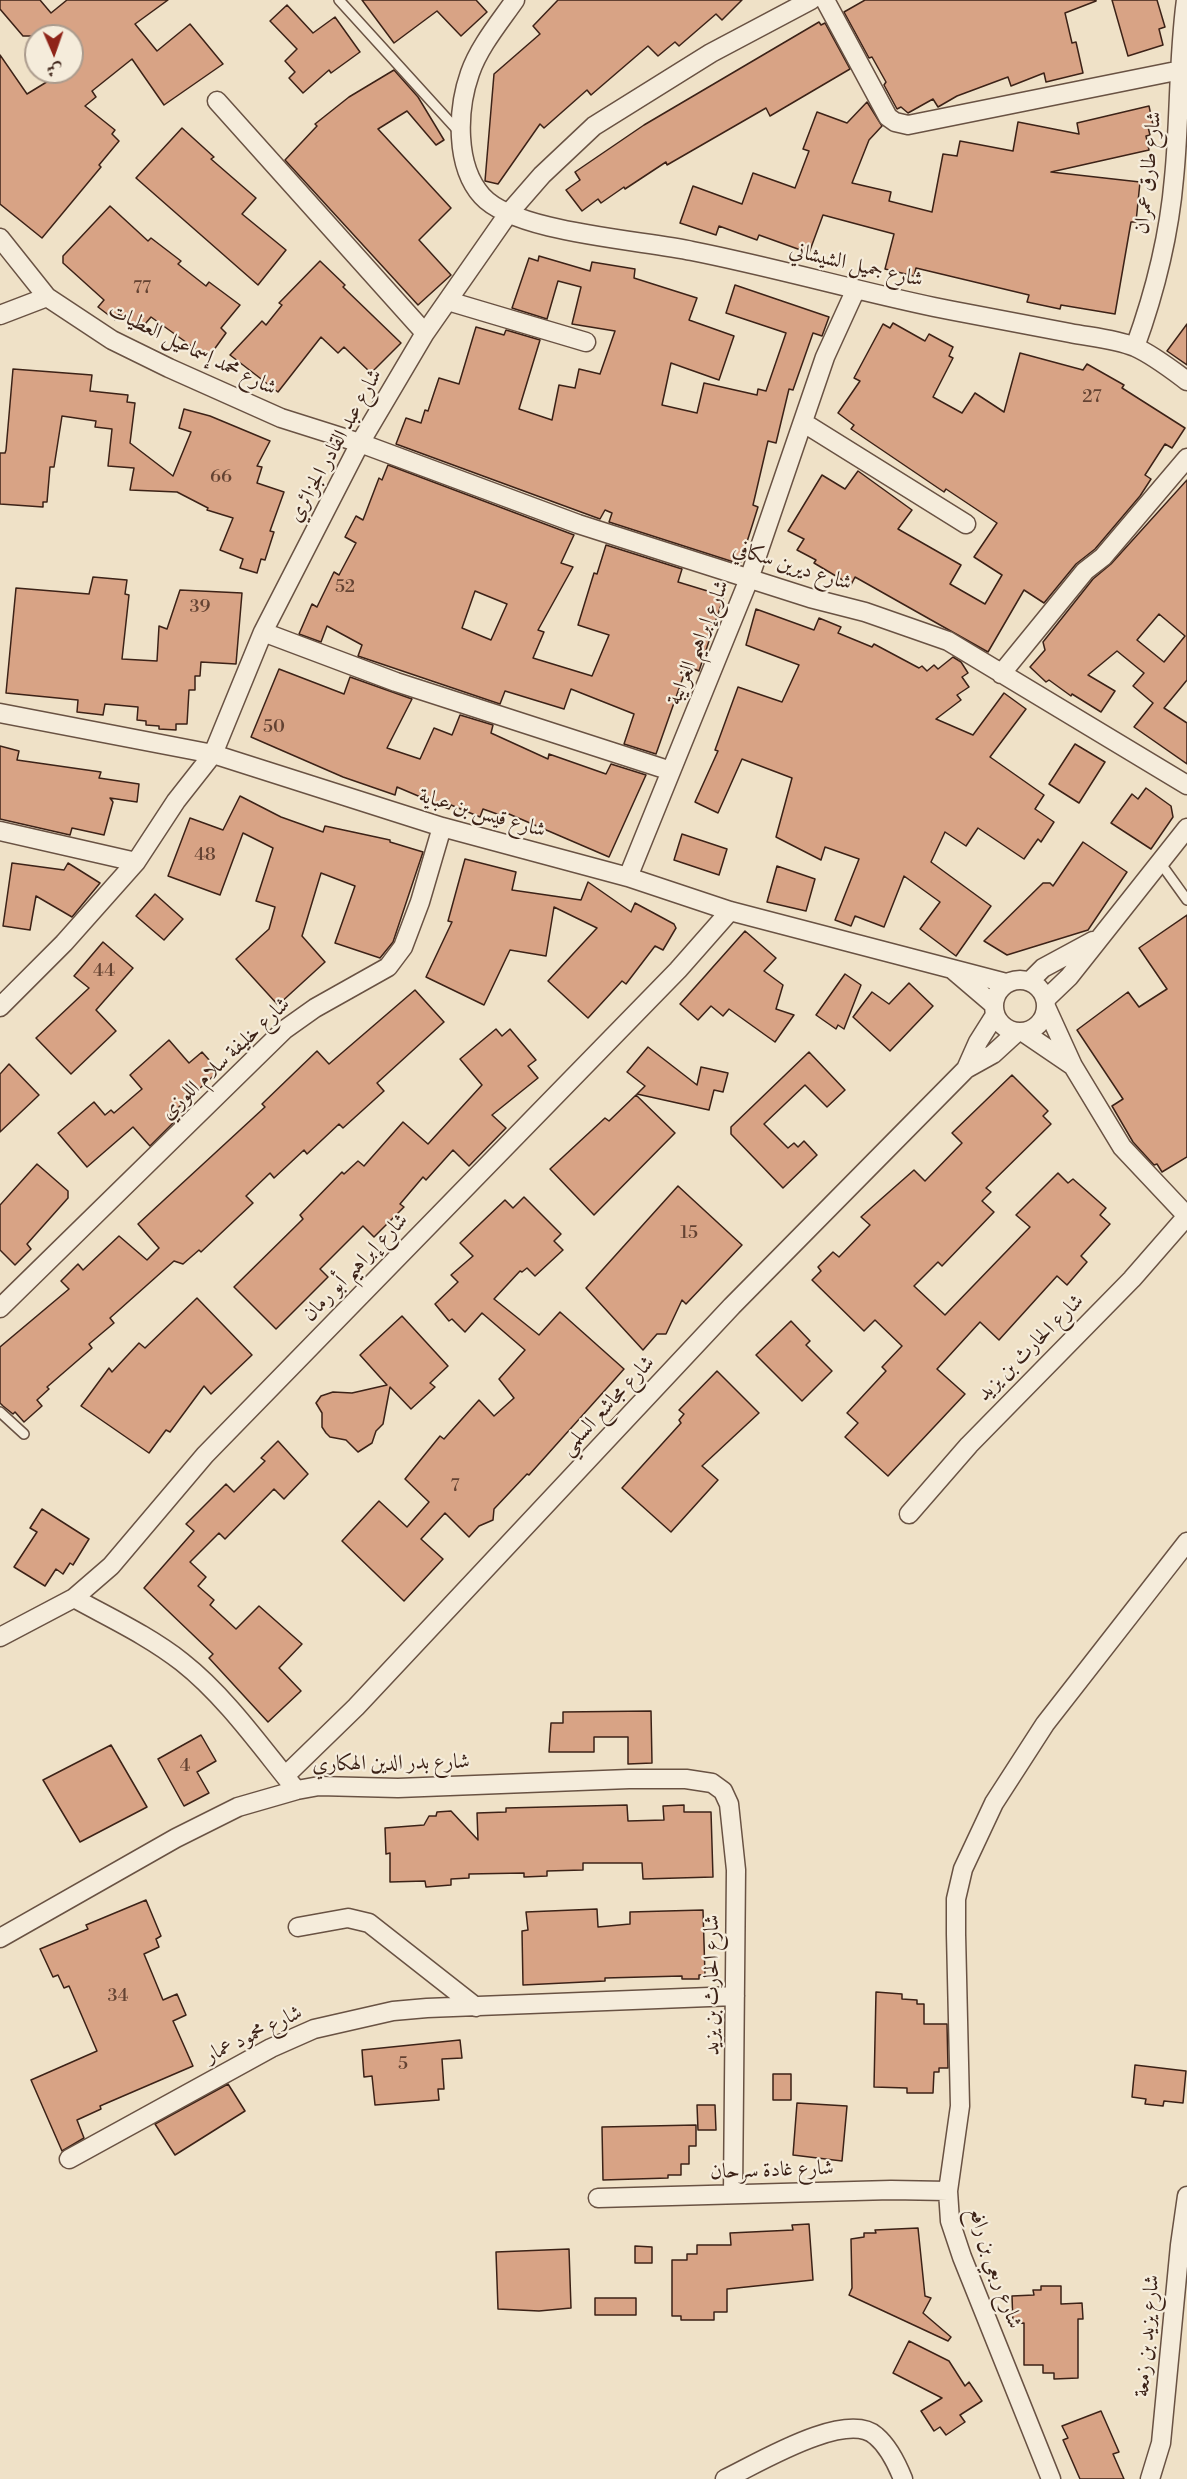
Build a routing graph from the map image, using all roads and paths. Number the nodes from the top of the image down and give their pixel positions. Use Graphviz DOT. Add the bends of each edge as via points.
graph roads {
  1 [pos="339,0"];
  2 [pos="514,0"];
  3 [pos="811,0"];
  4 [pos="825,0"];
  5 [pos="1186,0"];
  6 [pos="1181,70"];
  7 [pos="218,100"];
  8 [pos="461,135"];
  9 [pos="1181,182"];
  10 [pos="508,214"];
  11 [pos="0,238"];
  12 [pos="856,289"];
  13 [pos="47,297"];
  14 [pos="448,301"];
  15 [pos="0,315"];
  16 [pos="425,333"];
  17 [pos="586,342"];
  18 [pos="1135,347"];
  19 [pos="1187,381"];
  20 [pos="804,423"];
  21 [pos="360,443"];
  22 [pos="1187,458"];
  23 [pos="966,524"];
  24 [pos="749,579"];
  25 [pos="263,632"];
  26 [pos="1001,674"];
  27 [pos="0,713"];
  28 [pos="213,754"];
  29 [pos="671,771"];
  30 [pos="1187,785"];
  31 [pos="442,827"];
  32 [pos="1187,828"];
  33 [pos="0,831"];
  34 [pos="1159,861"];
  35 [pos="136,862"];
  36 [pos="628,877"];
  37 [pos="1187,900"];
  38 [pos="730,911"];
  39 [pos="1100,937"];
  40 [pos="950,967"];
  41 [pos="1030,981"];
  42 [pos="1006,983"];
  43 [pos="1046,1004"];
  44 [pos="0,1007"];
  45 [pos="994,1010"];
  46 [pos="1020,1032"];
  47 [pos="1073,1066"];
  48 [pos="966,1069"];
  49 [pos="1187,1216"];
  50 [pos="0,1308"];
  51 [pos="0,1412"];
  52 [pos="24,1434"];
  53 [pos="909,1514"];
  54 [pos="1187,1542"];
  55 [pos="74,1598"];
  56 [pos="0,1637"];
  57 [pos="291,1783"];
  58 [pos="712,1783"];
  59 [pos="298,1927"];
  60 [pos="0,1938"];
  61 [pos="735,1996"];
  62 [pos="476,2007"];
  63 [pos="69,2159"];
  64 [pos="948,2191"];
  65 [pos="733,2194"];
  66 [pos="1187,2196"];
  67 [pos="598,2198"];
  68 [pos="725,2479"];
  69 [pos="903,2479"];
  70 [pos="1051,2479"];
  71 [pos="1150,2479"];
  1 -- 8 [label="lane"];
  2 -- 8 [label="street, شارع جميل الشيشاني" via="470,73"];
  3 -- 10 [label="street, شارع عبد القادر الجزائري" via="711,53 594,126"];
  4 -- 6 [label="street" via="888,117 901,124"];
  5 -- 6 [label="street, شارع طارق عمران"];
  6 -- 9 [label="street, شارع طارق عمران"];
  7 -- 16 [label="street"];
  8 -- 10 [label="street, شارع جميل الشيشاني" via="466,170 475,187"];
  9 -- 18 [label="street, شارع طارق عمران" via="1160,272"];
  10 -- 12 [label="street, شارع جميل الشيشاني" via="551,226 692,250"];
  10 -- 14 [label="street, شارع عبد القادر الجزائري"];
  11 -- 13 [label="street, شارع محمد إسماعيل العطيات"];
  12 -- 18 [label="street, شارع جميل الشيشاني"];
  12 -- 20 [label="street, شارع إبراهيم الغرايبة" via="825,357"];
  13 -- 15 [label="street"];
  13 -- 21 [label="street, شارع محمد إسماعيل العطيات" via="112,340 169,368 281,418"];
  14 -- 16 [label="street, شارع عبد القادر الجزائري"];
  14 -- 17 [label="street"];
  16 -- 21 [label="street, شارع عبد القادر الجزائري"];
  18 -- 19 [label="street, شارع جميل الشيشاني"];
  20 -- 23 [label="street"];
  20 -- 24 [label="street, شارع إبراهيم الغرايبة"];
  21 -- 24 [label="street, شارع ديرين سكافي" via="578,524"];
  21 -- 25 [label="street, شارع عبد القادر الجزائري"];
  22 -- 26 [label="street" via="1103,557 1085,571"];
  24 -- 26 [label="street, شارع ديرين سكافي" via="923,631 968,652"];
  24 -- 29 [label="street, شارع إبراهيم الغرايبة"];
  25 -- 28 [label="street, شارع عبد القادر الجزائري"];
  25 -- 29 [label="street" via="396,682"];
  26 -- 30 [label="street, شارع ديرين سكافي"];
  27 -- 28 [label="street, شارع قيس بن عباية"];
  28 -- 31 [label="street, شارع قيس بن عباية"];
  28 -- 35 [label="street, شارع عبد القادر الجزائري"];
  29 -- 36 [label="street, شارع إبراهيم الغرايبة"];
  31 -- 36 [label="street, شارع قيس بن عباية"];
  31 -- 50 [label="street, شارع خليفة سلام اللوزي" via="417,911 403,947 388,967 284,1030"];
  32 -- 34 [label="street"];
  33 -- 35 [label="street"];
  34 -- 37 [label="lane"];
  34 -- 39 [label="street"];
  35 -- 44 [label="street, شارع عبد القادر الجزائري"];
  36 -- 38 [label="street, شارع قيس بن عباية"];
  38 -- 40 [label="street, شارع قيس بن عباية"];
  38 -- 55 [label="street, شارع إبراهيم أبو رمان" via="678,970 205,1455 111,1566"];
  39 -- 41 [label="street" via="1043,968"];
  39 -- 43 [label="street"];
  40 -- 42 [label="street, شارع قيس بن عباية"];
  40 -- 45 [label="street, شارع قيس بن عباية"];
  41 -- 42 [label="street"];
  41 -- 43 [label="street" via="1040,988"];
  42 -- 45 [label="street" via="997,992"];
  43 -- 46 [label="street" via="1039,1025"];
  43 -- 47 [label="street"];
  45 -- 46 [label="street" via="1003,1026"];
  45 -- 48 [label="street, شارع مجاشع السلمي"];
  46 -- 47 [label="street"];
  46 -- 48 [label="street, شارع مجاشع السلمي"];
  47 -- 49 [label="street" via="1122,1147"];
  48 -- 57 [label="street, شارع مجاشع السلمي" via="732,1306 356,1707"];
  49 -- 53 [label="street, شارع الحارث بن يزيد" via="1132,1279 969,1445"];
  51 -- 52 [label="lane"];
  54 -- 64 [label="street, شارع ربعي بن رافع" via="1045,1724 994,1803 961,1879 956,1899 961,2096"];
  55 -- 56 [label="street, شارع إبراهيم أبو رمان"];
  55 -- 57 [label="street" via="182,1662"];
  57 -- 58 [label="street, شارع بدر الدين الهكاري" via="398,1788 629,1779"];
  57 -- 60 [label="street, شارع بدر الدين الهكاري" via="176,1838"];
  58 -- 61 [label="street, شارع الحارث بن يزيد" via="723,1791 733,1825"];
  59 -- 62 [label="street" via="348,1918 369,1923"];
  61 -- 62 [label="street, شارع محمود عمار"];
  61 -- 65 [label="street, شارع الحارث بن يزيد"];
  62 -- 63 [label="street, شارع محمود عمار" via="393,2011 314,2029 271,2048"];
  64 -- 65 [label="street, شارع غادة سرحان"];
  64 -- 70 [label="street, شارع ربعي بن رافع" via="950,2221 962,2258"];
  65 -- 67 [label="street, شارع غادة سرحان"];
  66 -- 71 [label="street, شارع يزيد بن زمعة" via="1161,2443"];
  68 -- 69 [label="street" via="801,2440 861,2429 875,2434"];
}
